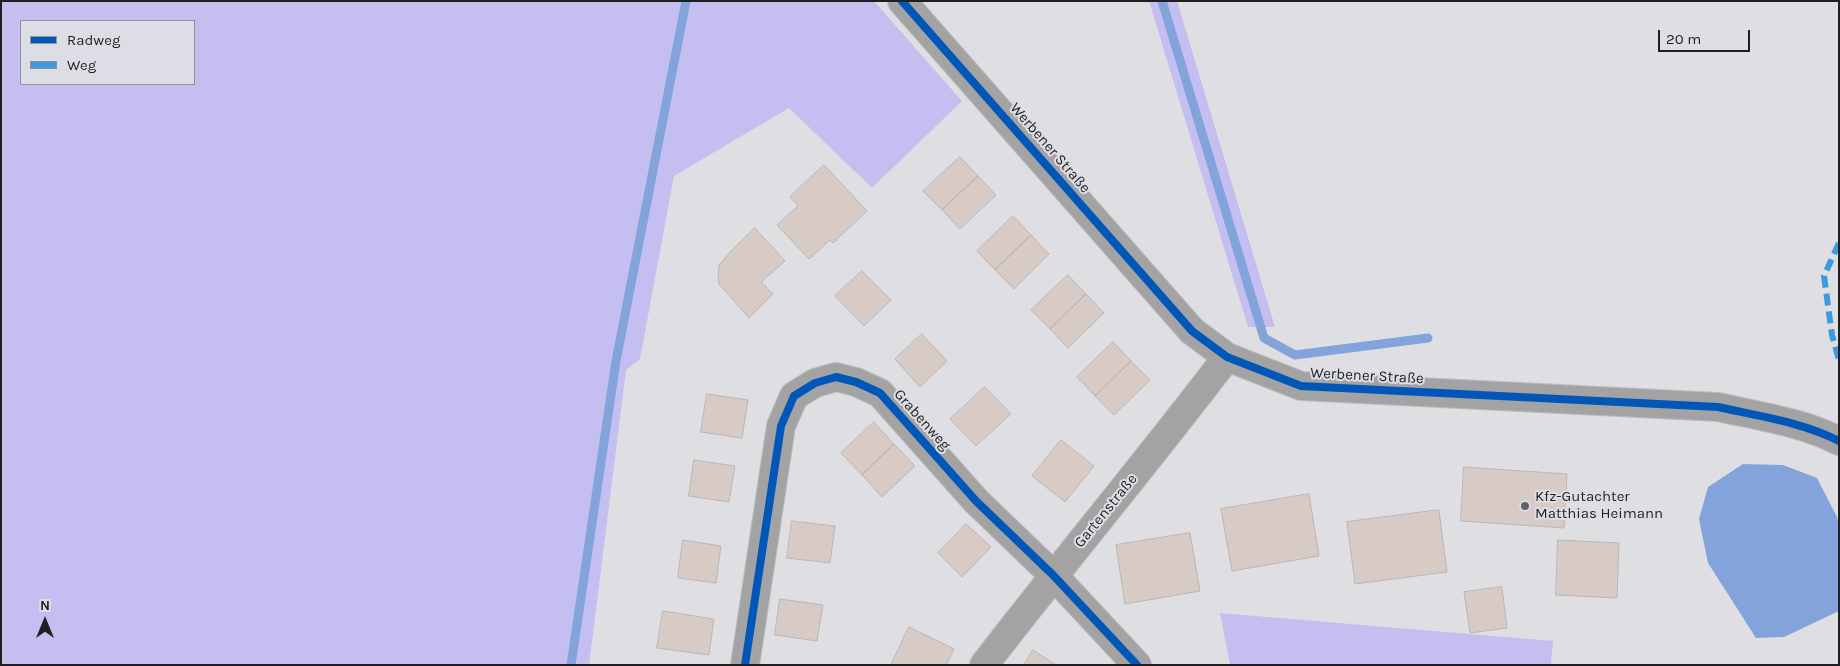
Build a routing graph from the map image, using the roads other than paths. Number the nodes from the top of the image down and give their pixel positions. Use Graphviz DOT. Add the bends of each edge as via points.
graph roads {
  1 [pos="902,1"];
  2 [pos="1227,357"];
  3 [pos="1839,441"];
  4 [pos="1052,576"];
  5 [pos="745,665"];
  6 [pos="984,665"];
  7 [pos="1136,665"];
  1 -- 2 [label="street, Werbener Straße" via="1192,331"];
  2 -- 3 [label="street, Werbener Straße" via="1301,386 1718,407 1785,421"];
  2 -- 4 [label="street, Gartenstraße"];
  4 -- 5 [label="street, Grabenweg" via="976,501 880,393 836,377 815,383 794,396 781,426"];
  4 -- 6 [label="street, Gartenstraße"];
  4 -- 7 [label="street, Grabenweg"];
}
